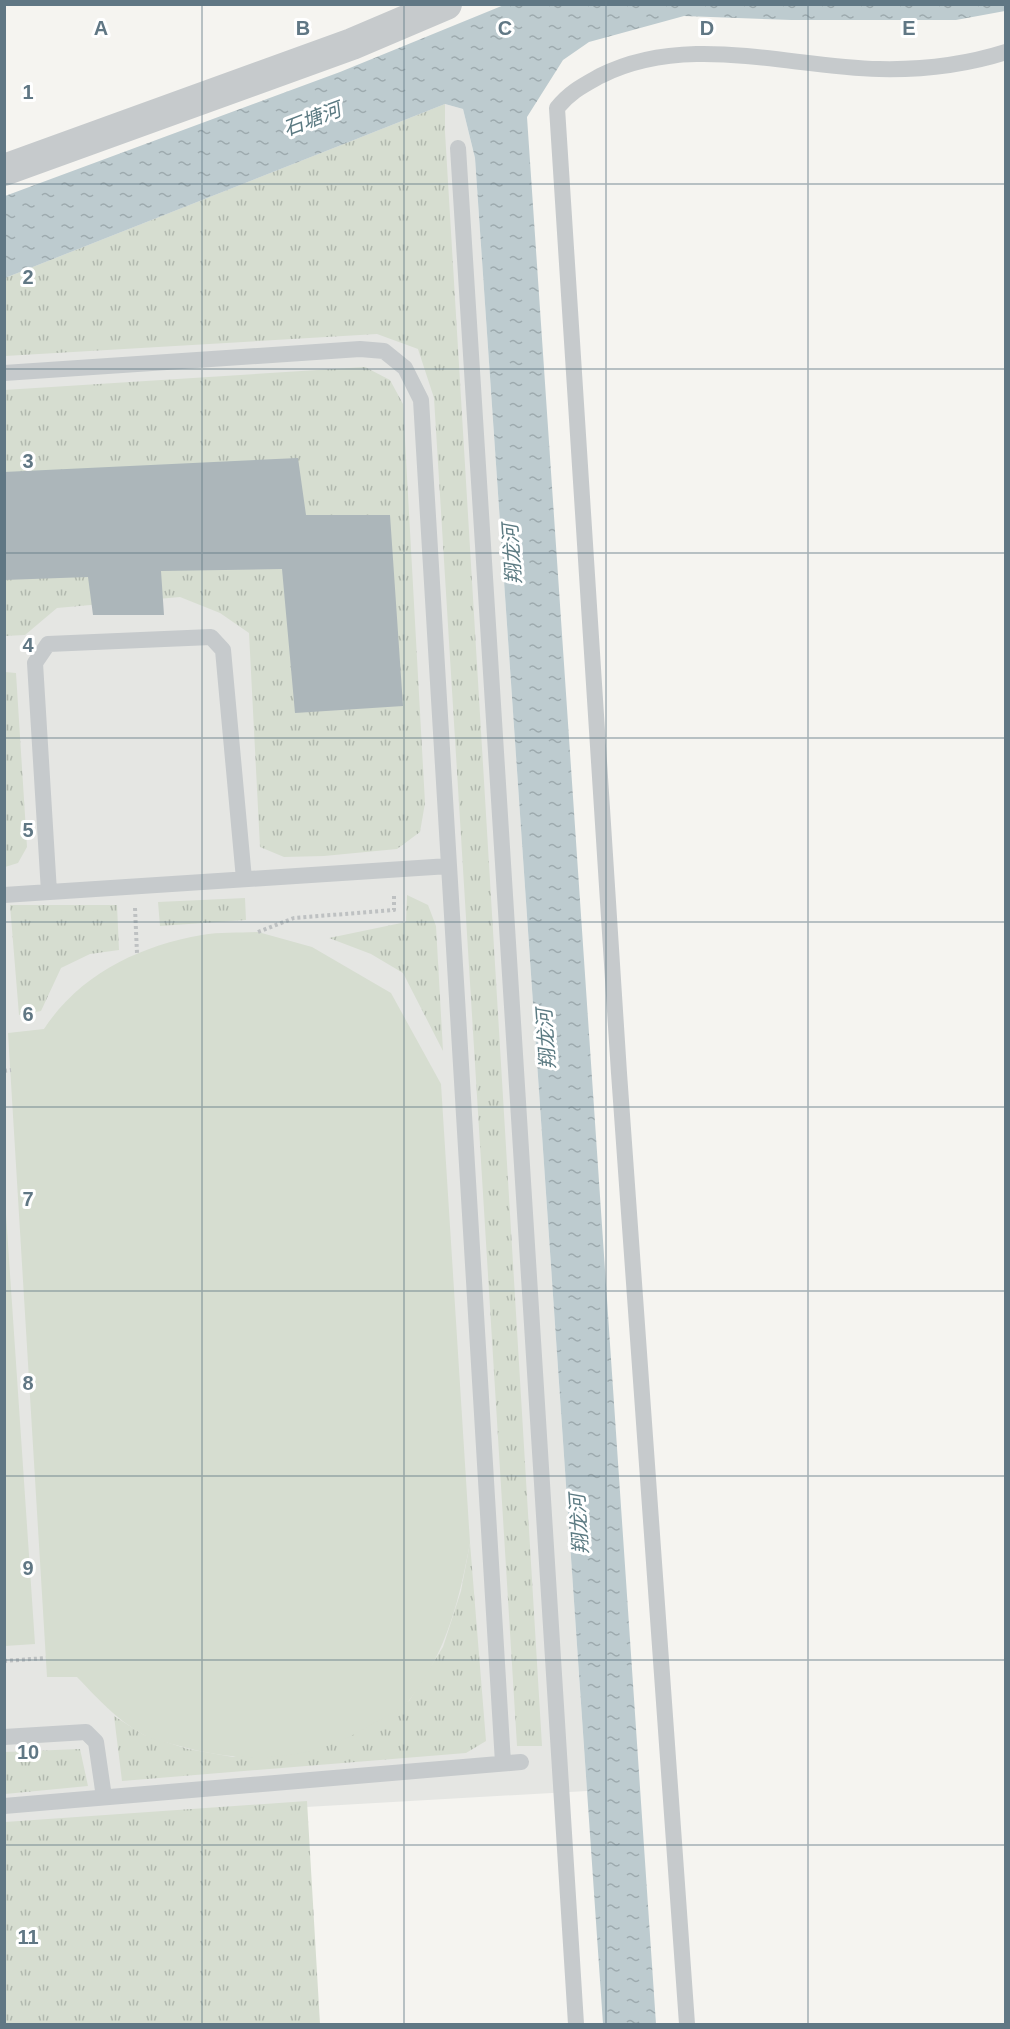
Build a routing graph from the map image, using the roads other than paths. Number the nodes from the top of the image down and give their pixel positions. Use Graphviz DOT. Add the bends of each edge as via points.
graph roads {
  1 [pos="446,4"];
  2 [pos="1005,52"];
  3 [pos="458,148"];
  4 [pos="4,171"];
  5 [pos="4,373"];
  6 [pos="449,866"];
  7 [pos="244,879"];
  8 [pos="49,892"];
  9 [pos="4,895"];
  10 [pos="4,1737"];
  11 [pos="521,1762"];
  12 [pos="503,1763"];
  13 [pos="104,1797"];
  14 [pos="4,1806"];
  15 [pos="576,2025"];
  16 [pos="687,2025"];
  1 -- 4 [label="street" via="352,44"];
  2 -- 16 [label="lane" via="933,68 879,69 709,54 662,55 618,67 570,92 557,108 619,1073"];
  3 -- 15 [label="lane"];
  5 -- 6 [label="lane" via="360,349 384,351 405,368 421,400"];
  6 -- 7 [label="lane"];
  6 -- 12 [label="lane"];
  7 -- 8 [label="lane"];
  7 -- 8 [label="lane" via="223,650 211,637 48,644 35,663"];
  8 -- 9 [label="lane"];
  10 -- 13 [label="lane" via="86,1732 96,1742"];
  11 -- 12 [label="lane"];
  12 -- 13 [label="lane"];
  13 -- 14 [label="lane"];
}
